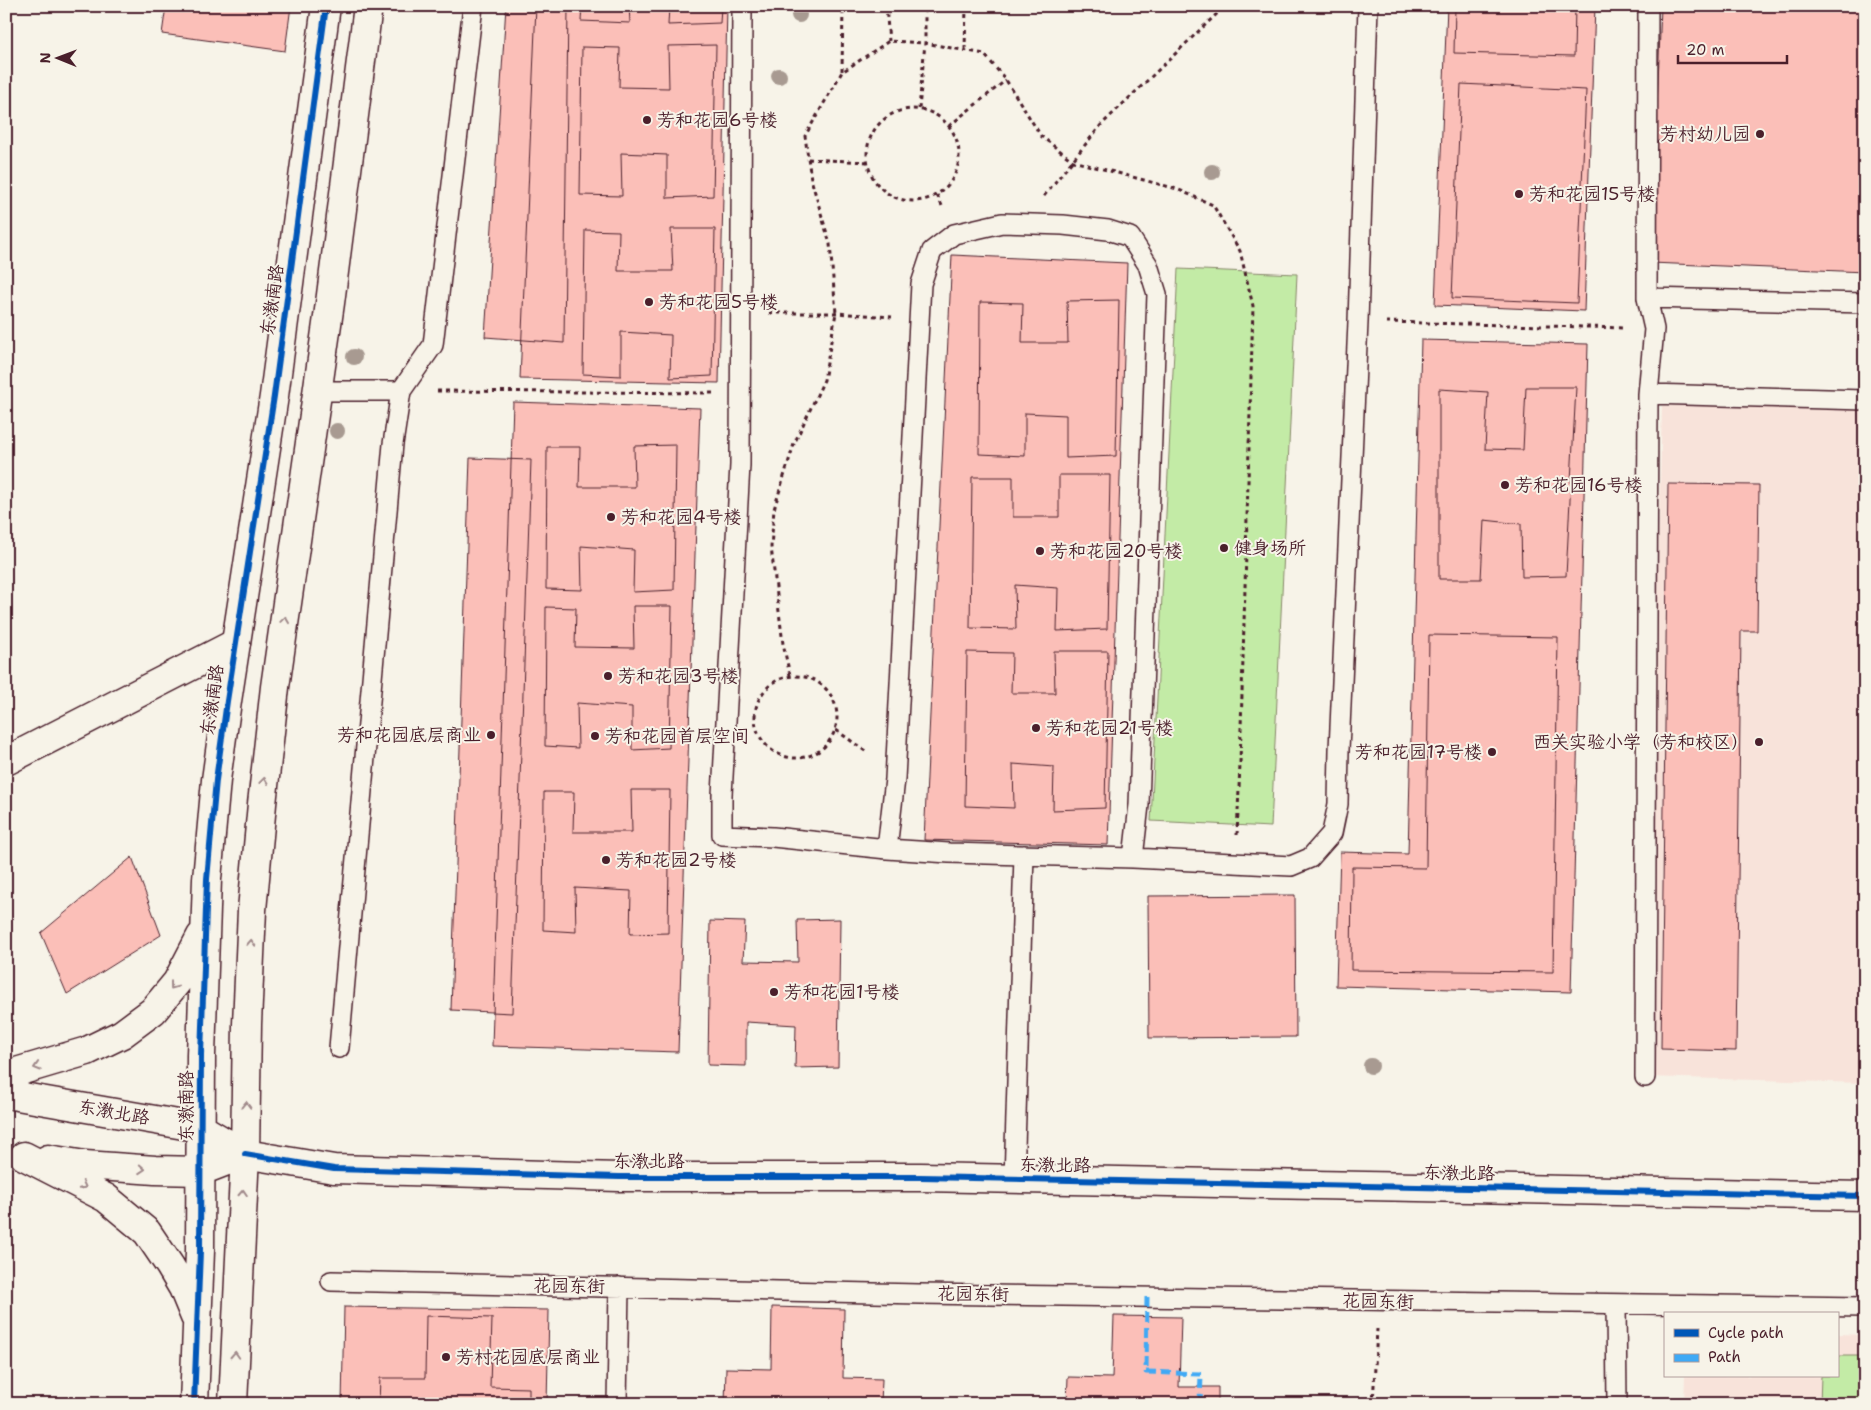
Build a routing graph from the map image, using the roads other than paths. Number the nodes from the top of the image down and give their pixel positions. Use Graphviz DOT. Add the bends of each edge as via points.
graph roads {
  1 [pos="326,6"];
  2 [pos="368,6"];
  3 [pos="472,6"];
  4 [pos="742,6"];
  5 [pos="1368,6"];
  6 [pos="1648,6"];
  7 [pos="1648,298"];
  8 [pos="1865,303"];
  9 [pos="317,391"];
  10 [pos="401,391"];
  11 [pos="1648,394"];
  12 [pos="1865,400"];
  13 [pos="236,643"];
  14 [pos="6,761"];
  15 [pos="887,849"];
  16 [pos="1024,855"];
  17 [pos="1133,858"];
  18 [pos="205,928"];
  19 [pos="339,1048"];
  20 [pos="6,1075"];
  21 [pos="1645,1077"];
  22 [pos="6,1094"];
  23 [pos="201,1128"];
  24 [pos="15,1154"];
  25 [pos="245,1154"];
  26 [pos="200,1171"];
  27 [pos="1014,1180"];
  28 [pos="1865,1196"];
  29 [pos="331,1281"];
  30 [pos="619,1287"];
  31 [pos="1616,1305"];
  32 [pos="1865,1307"];
  33 [pos="197,1322"];
  34 [pos="194,1404"];
  35 [pos="233,1404"];
  36 [pos="617,1404"];
  37 [pos="1617,1404"];
  1 -- 13 [label="street, 东漖南路" via="274,396"];
  2 -- 9 [label="street"];
  3 -- 10 [label="lane" via="433,345"];
  4 -- 15 [label="lane" via="740,465 722,835"];
  5 -- 17 [label="lane" via="1338,804 1332,833 1310,858 1291,866"];
  6 -- 7 [label="lane"];
  7 -- 8 [label="lane"];
  7 -- 11 [label="lane" via="1654,328"];
  9 -- 10 [label="lane"];
  25 -- 9 [label="street, one-way" via="252,920 262,804 275,687"];
  10 -- 19 [label="lane" via="393,444"];
  11 -- 12 [label="lane"];
  11 -- 21 [label="lane"];
  13 -- 14 [label="street"];
  13 -- 18 [label="street, 东漖南路" via="216,780"];
  15 -- 16 [label="lane"];
  15 -- 17 [label="lane" via="896,750 921,284 932,251 954,234 1002,223 1022,223 1108,230 1130,237 1148,266 1157,294 1139,806"];
  16 -- 17 [label="lane"];
  16 -- 27 [label="lane"];
  18 -- 20 [label="street, one-way" via="177,982 153,1011 122,1034 87,1051"];
  18 -- 23 [label="street, 东漖南路"];
  22 -- 23 [label="street, 东漖北路"];
  23 -- 25 [label="street, 东漖北路"];
  23 -- 26 [label="street, 东漖南路"];
  24 -- 26 [label="street, one-way" via="85,1165"];
  24 -- 33 [label="street, one-way" via="106,1198 147,1232 183,1288"];
  25 -- 26 [label="street"];
  25 -- 27 [label="street, 东漖北路" via="334,1169 619,1177"];
  35 -- 25 [label="street, one-way"];
  26 -- 33 [label="street, 东漖南路"];
  27 -- 28 [label="street, 东漖北路"];
  29 -- 30 [label="lane, 花园东街"];
  30 -- 31 [label="lane, 花园东街"];
  30 -- 36 [label="lane"];
  31 -- 32 [label="lane, 花园东街"];
  31 -- 37 [label="lane"];
  33 -- 34 [label="street, 东漖南路"];
}
